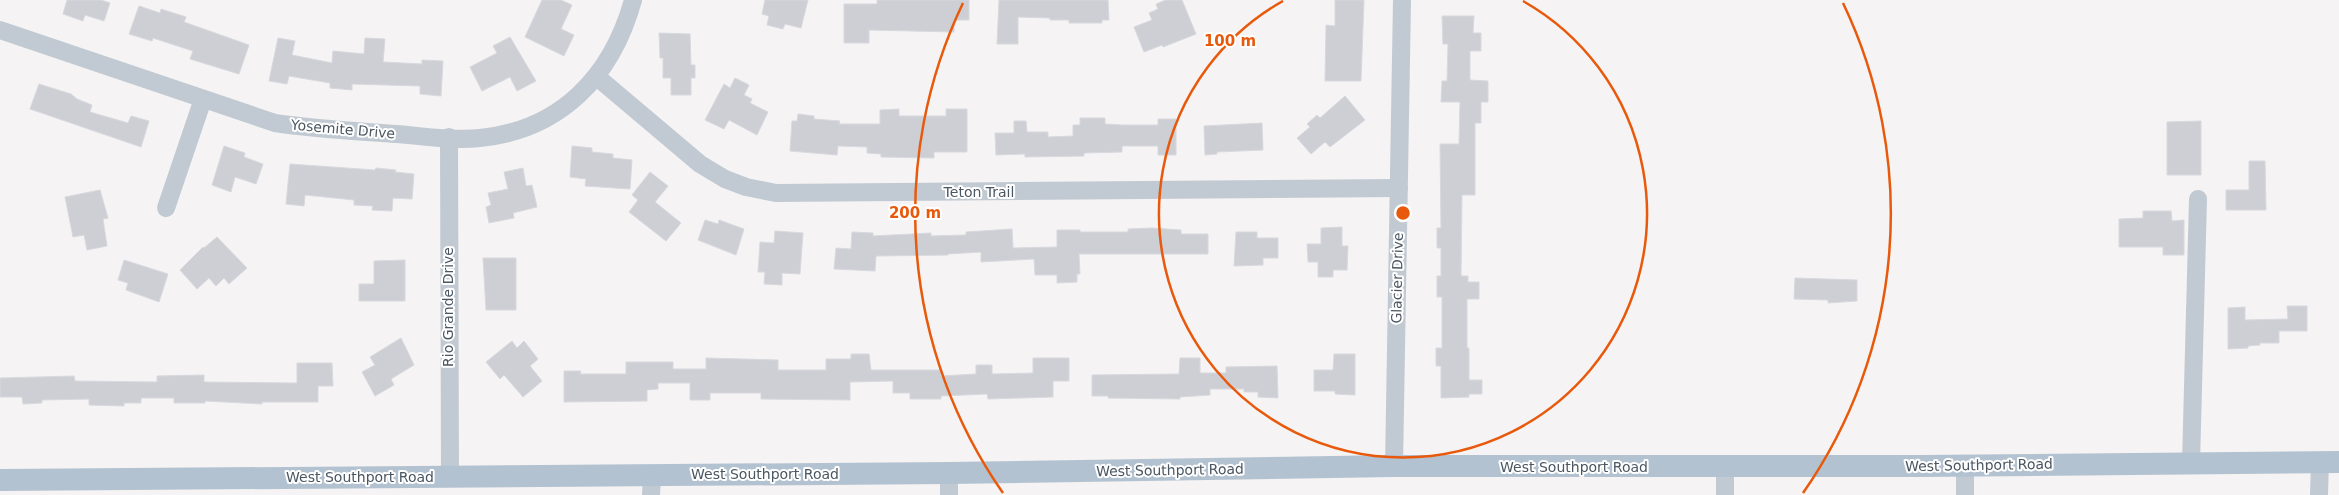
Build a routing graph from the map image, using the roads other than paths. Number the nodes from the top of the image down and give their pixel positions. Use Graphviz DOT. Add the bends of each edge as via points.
graph roads {
  1 [pos="633,0"];
  2 [pos="1402,0"];
  3 [pos="0,30"];
  4 [pos="597,77"];
  5 [pos="203,99"];
  6 [pos="448,137"];
  7 [pos="1399,188"];
  8 [pos="2198,199"];
  9 [pos="166,208"];
  10 [pos="2329,462"];
  11 [pos="2191,463"];
  12 [pos="1965,465"];
  13 [pos="1394,466"];
  14 [pos="1725,467"];
  15 [pos="450,477"];
  16 [pos="0,480"];
  17 [pos="949,484"];
  18 [pos="651,485"];
  19 [pos="1725,495"];
  20 [pos="1965,495"];
  21 [pos="2319,495"];
  1 -- 4 [label="street, Yosemite Drive" via="616,48"];
  2 -- 7 [label="street, Glacier Drive"];
  3 -- 5 [label="street, Yosemite Drive"];
  4 -- 6 [label="street, Yosemite Drive" via="556,112 521,130 478,138"];
  4 -- 7 [label="street, Teton Trail" via="700,164 732,182 776,193"];
  5 -- 6 [label="street, Yosemite Drive" via="289,126"];
  5 -- 9 [label="street"];
  6 -- 15 [label="street, Rio Grande Drive"];
  7 -- 13 [label="street, Glacier Drive"];
  8 -- 11 [label="street"];
  10 -- 11 [label="main road, West Southport Road"];
  10 -- 21 [label="street"];
  11 -- 12 [label="main road, West Southport Road"];
  12 -- 14 [label="main road, West Southport Road"];
  12 -- 20 [label="street"];
  13 -- 14 [label="main road, West Southport Road"];
  13 -- 17 [label="main road, West Southport Road"];
  14 -- 19 [label="street"];
  15 -- 16 [label="main road, West Southport Road"];
  15 -- 18 [label="main road, West Southport Road"];
  17 -- 18 [label="main road, West Southport Road"];
}
